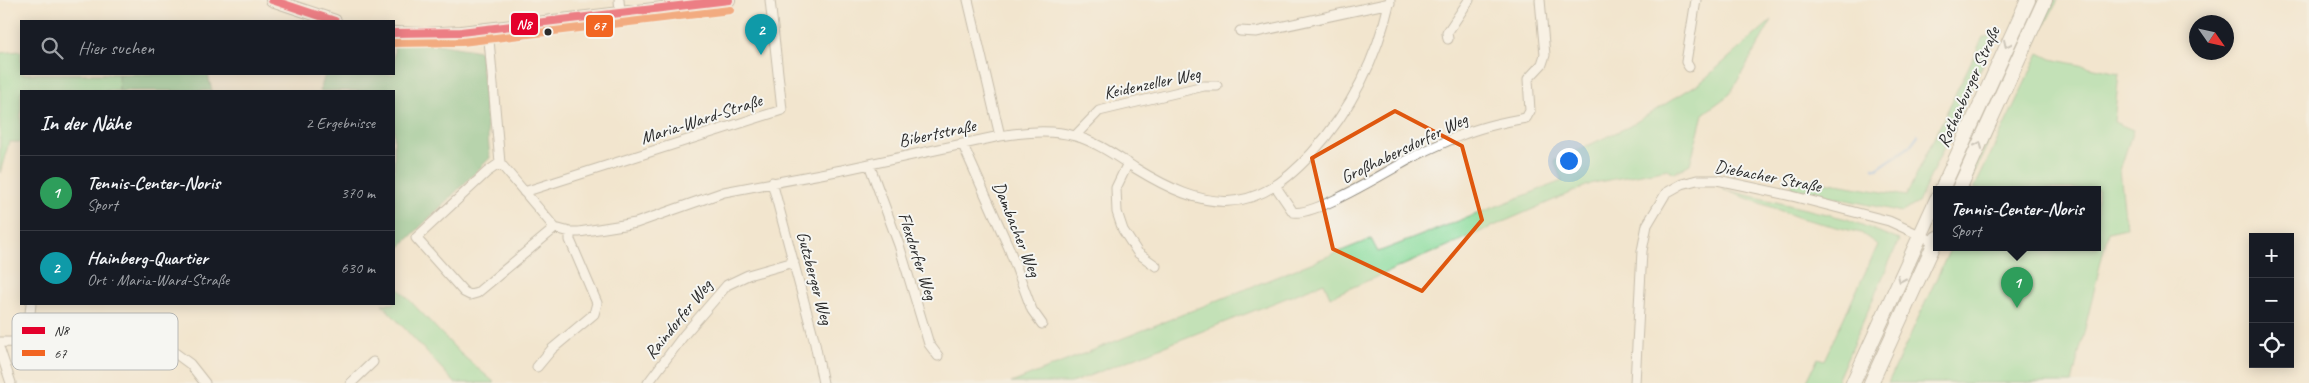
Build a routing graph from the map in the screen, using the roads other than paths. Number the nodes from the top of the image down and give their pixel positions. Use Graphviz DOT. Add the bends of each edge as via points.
graph roads {
  1 [pos="272,0"];
  2 [pos="619,0"];
  3 [pos="729,0"];
  4 [pos="770,0"];
  5 [pos="968,0"];
  6 [pos="1469,0"];
  7 [pos="1540,0"];
  8 [pos="1696,0"];
  9 [pos="2028,0"];
  10 [pos="2045,0"];
  11 [pos="1390,1"];
  12 [pos="620,13"];
  13 [pos="332,20"];
  14 [pos="488,29"];
  15 [pos="1240,31"];
  16 [pos="395,33"];
  17 [pos="1448,39"];
  18 [pos="1689,67"];
  19 [pos="1217,86"];
  20 [pos="1000,136"];
  21 [pos="1075,136"];
  22 [pos="963,145"];
  23 [pos="500,163"];
  24 [pos="1128,163"];
  25 [pos="869,164"];
  26 [pos="772,182"];
  27 [pos="1943,186"];
  28 [pos="1960,186"];
  29 [pos="1276,187"];
  30 [pos="524,192"];
  31 [pos="1933,208"];
  32 [pos="555,228"];
  33 [pos="570,232"];
  34 [pos="1921,235"];
  35 [pos="1933,239"];
  36 [pos="1933,247"];
  37 [pos="794,262"];
  38 [pos="1156,266"];
  39 [pos="1042,324"];
  40 [pos="0,350"];
  41 [pos="178,356"];
  42 [pos="938,356"];
  43 [pos="373,362"];
  44 [pos="537,367"];
  45 [pos="11,383"];
  46 [pos="205,383"];
  47 [pos="352,383"];
  48 [pos="648,383"];
  49 [pos="823,383"];
  50 [pos="1635,383"];
  51 [pos="1853,383"];
  52 [pos="1871,383"];
  1 -- 13 [label="main road"];
  2 -- 12 [label="street"];
  3 -- 12 [label="main road"];
  4 -- 30 [label="street, Maria-Ward-Straße" via="782,110"];
  5 -- 20 [label="street, Bibertstraße"];
  6 -- 17 [label="street" via="1447,32"];
  7 -- 29 [label="street, Großhabersdorfer Weg" via="1545,54 1542,64 1528,79 1530,111 1526,118 1461,135 1331,202 1300,213 1293,212"];
  8 -- 18 [label="street" via="1686,62"];
  9 -- 27 [label="main road, Rothenburger Straße, one-way"];
  28 -- 10 [label="main road, Rothenburger Straße, one-way"];
  11 -- 15 [label="street" via="1256,32"];
  11 -- 29 [label="street" via="1375,54 1352,98 1327,137"];
  12 -- 14 [label="main road"];
  14 -- 16 [label="main road" via="438,34"];
  14 -- 23 [label="street"];
  19 -- 21 [label="street, Keidenzeller Weg" via="1204,86 1099,111"];
  20 -- 21 [label="street" via="1034,132"];
  20 -- 22 [label="street, Bibertstraße"];
  21 -- 24 [label="street" via="1101,146"];
  22 -- 25 [label="street, Bibertstraße"];
  22 -- 39 [label="street, Dambacher Weg" via="1009,248 1032,310"];
  23 -- 30 [label="street"];
  23 -- 32 [label="street" via="416,238 470,295 477,293"];
  24 -- 29 [label="street" via="1170,188 1202,199 1236,201"];
  24 -- 38 [label="street" via="1116,188 1117,212 1135,249"];
  25 -- 26 [label="street, Bibertstraße"];
  25 -- 42 [label="street, Flexdorfer Weg" via="899,245 929,344"];
  26 -- 33 [label="street, Bibertstraße" via="724,192 636,223"];
  26 -- 37 [label="street, Gutzberger Weg"];
  30 -- 32 [label="street"];
  31 -- 34 [label="main road"];
  32 -- 33 [label="street, Bibertstraße"];
  33 -- 44 [label="street" via="570,240 597,308"];
  34 -- 35 [label="street, Diebacher Straße"];
  34 -- 50 [label="street, Diebacher Straße" via="1868,215 1718,180 1682,184 1666,193 1647,225 1642,252"];
  34 -- 51 [label="main road, one-way"];
  36 -- 52 [label="main road"];
  37 -- 48 [label="street, Raindorfer Weg" via="748,275 727,285"];
  37 -- 49 [label="street, Gutzberger Weg"];
  40 -- 45 [label="street"];
  41 -- 46 [label="street"];
  43 -- 47 [label="street"];
}
